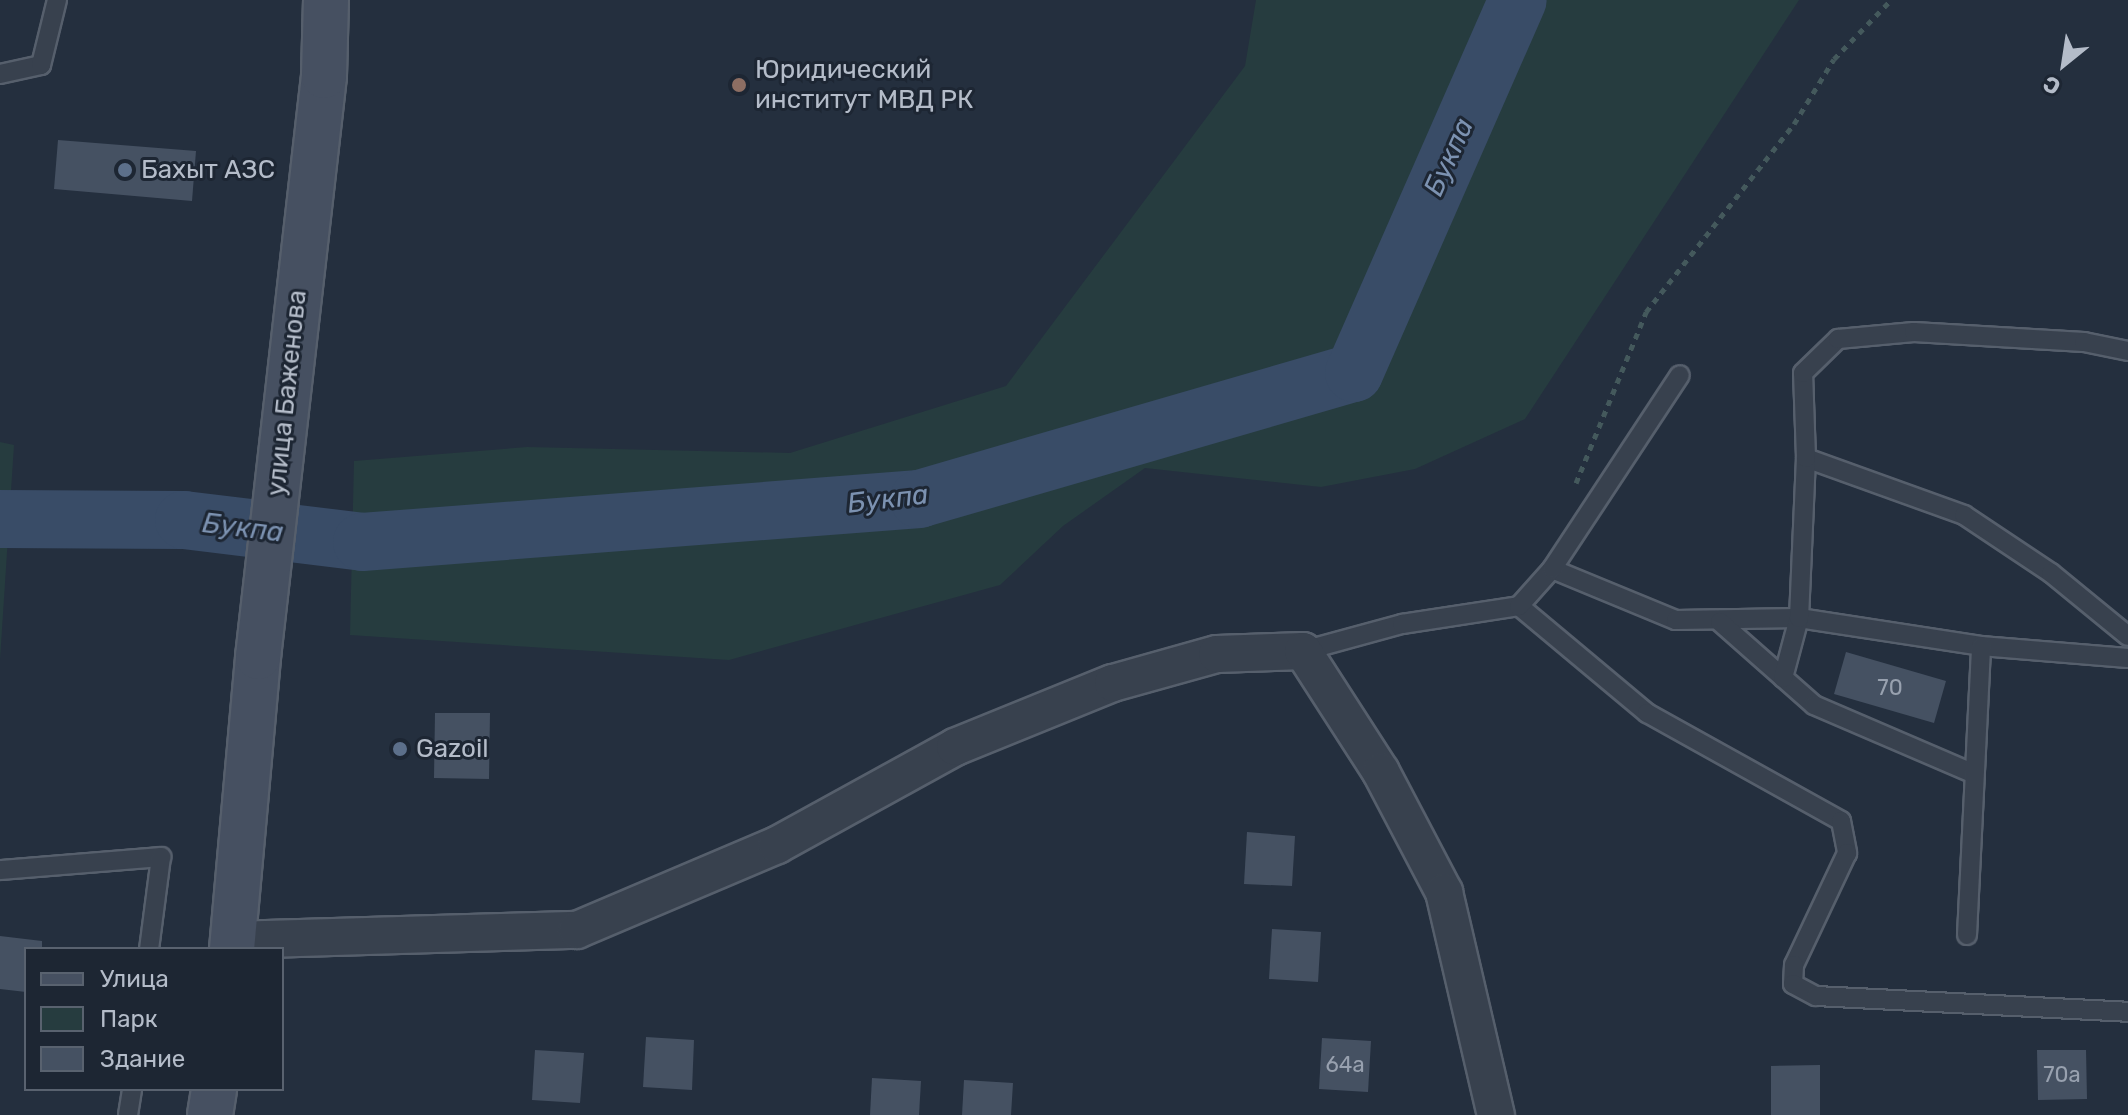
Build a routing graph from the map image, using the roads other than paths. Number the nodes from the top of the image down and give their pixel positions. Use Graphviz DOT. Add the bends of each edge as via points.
graph roads {
  1 [pos="57,0"];
  2 [pos="326,0"];
  3 [pos="0,74"];
  4 [pos="2128,351"];
  5 [pos="1680,375"];
  6 [pos="1806,458"];
  7 [pos="1552,569"];
  8 [pos="1519,606"];
  9 [pos="1799,618"];
  10 [pos="1720,622"];
  11 [pos="2128,636"];
  12 [pos="1981,646"];
  13 [pos="1303,651"];
  14 [pos="2128,658"];
  15 [pos="1783,678"];
  16 [pos="1972,773"];
  17 [pos="0,870"];
  18 [pos="1967,935"];
  19 [pos="233,944"];
  20 [pos="149,947"];
  21 [pos="2128,1012"];
  22 [pos="132,1091"];
  23 [pos="214,1091"];
  24 [pos="128,1115"];
  25 [pos="210,1115"];
  26 [pos="1496,1115"];
  1 -- 3 [label="lane" via="41,65"];
  2 -- 19 [label="main road, улица Баженова" via="324,76 258,657"];
  4 -- 6 [label="lane" via="2084,342 1914,332 1838,339 1803,373"];
  5 -- 7 [label="lane"];
  6 -- 9 [label="lane"];
  6 -- 11 [label="lane" via="1964,515 2051,573"];
  7 -- 8 [label="lane"];
  7 -- 10 [label="lane" via="1676,620"];
  8 -- 13 [label="lane" via="1402,624"];
  8 -- 21 [label="lane" via="1647,713 1841,821 1847,853 1794,965 1793,984 1816,996"];
  9 -- 10 [label="lane"];
  9 -- 12 [label="lane"];
  9 -- 15 [label="lane"];
  10 -- 15 [label="lane"];
  12 -- 14 [label="lane"];
  12 -- 16 [label="lane"];
  13 -- 19 [label="street" via="1217,654 1113,683 955,747 777,845 577,930"];
  13 -- 26 [label="street" via="1381,772 1444,892"];
  15 -- 16 [label="lane" via="1814,705"];
  16 -- 18 [label="lane"];
  17 -- 20 [label="lane" via="161,857"];
  22 -- 24 [label="lane"];
  23 -- 25 [label="main road"];
}
